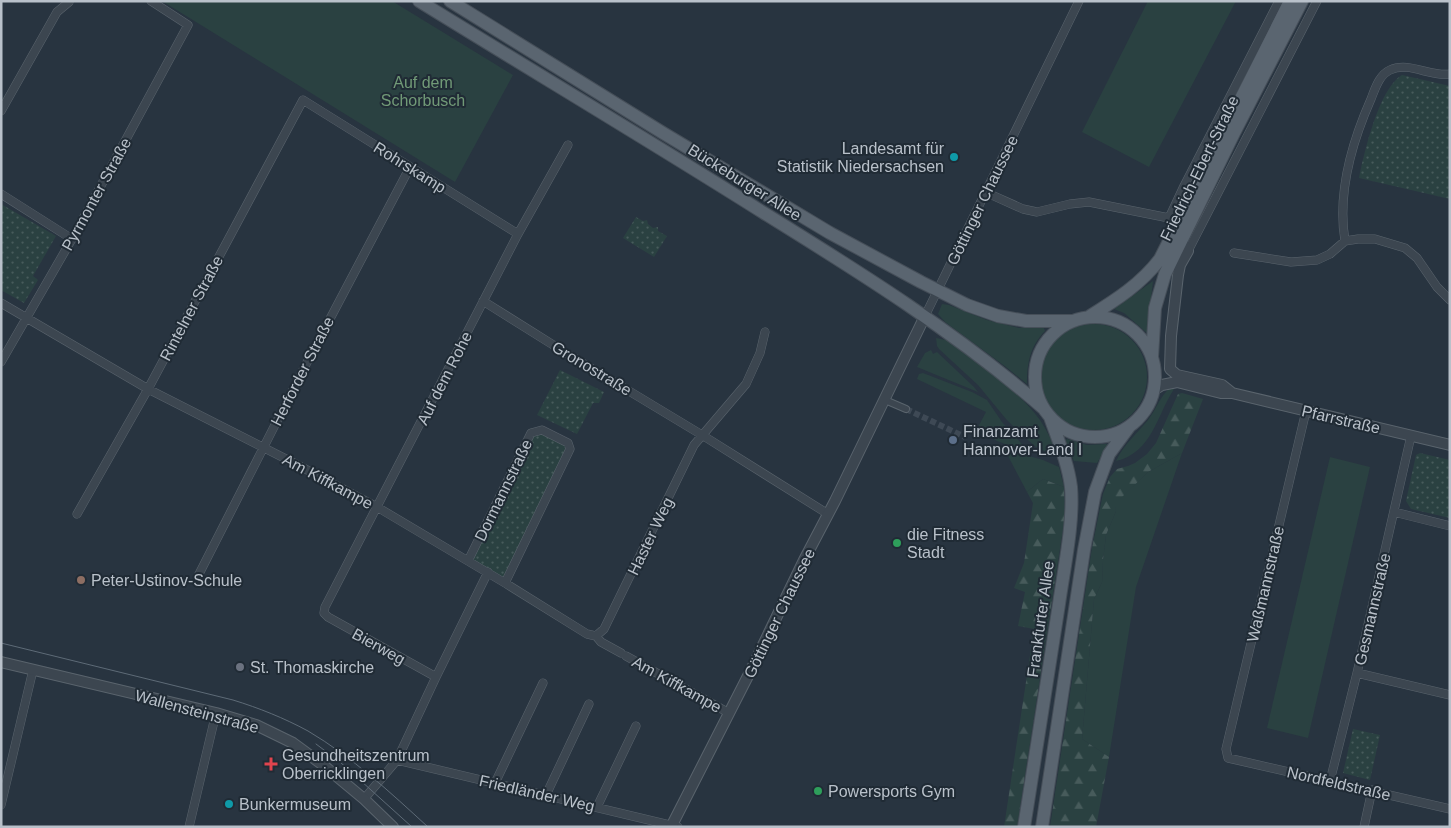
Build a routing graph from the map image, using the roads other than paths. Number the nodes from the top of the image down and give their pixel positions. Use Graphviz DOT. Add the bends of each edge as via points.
graph roads {
  1 [pos="151,1"];
  2 [pos="419,1"];
  3 [pos="450,1"];
  4 [pos="1079,1"];
  5 [pos="1279,1"];
  6 [pos="1290,1"];
  7 [pos="1302,1"];
  8 [pos="1317,1"];
  9 [pos="69,2"];
  10 [pos="1450,74"];
  11 [pos="303,100"];
  12 [pos="1,111"];
  13 [pos="568,145"];
  14 [pos="410,167"];
  15 [pos="985,192"];
  16 [pos="1,194"];
  17 [pos="1173,223"];
  18 [pos="518,234"];
  19 [pos="72,239"];
  20 [pos="1345,241"];
  21 [pos="1184,245"];
  22 [pos="1234,253"];
  23 [pos="938,290"];
  24 [pos="1450,300"];
  25 [pos="483,301"];
  26 [pos="1,303"];
  27 [pos="925,316"];
  28 [pos="1090,316"];
  29 [pos="27,318"];
  30 [pos="1071,321"];
  31 [pos="765,332"];
  32 [pos="1152,357"];
  33 [pos="1,362"];
  34 [pos="148,389"];
  35 [pos="1154,390"];
  36 [pos="1232,393"];
  37 [pos="885,400"];
  38 [pos="906,409"];
  39 [pos="1306,410"];
  40 [pos="1046,413"];
  41 [pos="1128,427"];
  42 [pos="702,435"];
  43 [pos="1411,436"];
  44 [pos="1450,445"];
  45 [pos="263,448"];
  46 [pos="377,507"];
  47 [pos="1394,512"];
  48 [pos="77,514"];
  49 [pos="828,514"];
  50 [pos="1450,526"];
  51 [pos="468,561"];
  52 [pos="488,572"];
  53 [pos="198,576"];
  54 [pos="505,583"];
  55 [pos="324,613"];
  56 [pos="596,636"];
  57 [pos="1,662"];
  58 [pos="33,670"];
  59 [pos="1357,673"];
  60 [pos="436,677"];
  61 [pos="544,683"];
  62 [pos="1450,695"];
  63 [pos="589,704"];
  64 [pos="216,713"];
  65 [pos="729,713"];
  66 [pos="636,726"];
  67 [pos="1228,758"];
  68 [pos="397,760"];
  69 [pos="1330,781"];
  70 [pos="495,783"];
  71 [pos="1372,790"];
  72 [pos="546,795"];
  73 [pos="364,799"];
  74 [pos="1,805"];
  75 [pos="597,807"];
  76 [pos="1450,809"];
  77 [pos="674,826"];
  78 [pos="189,827"];
  79 [pos="393,827"];
  80 [pos="1024,827"];
  81 [pos="1042,827"];
  82 [pos="1364,827"];
  1 -- 19 [label="street, Pyrmonter Straße" via="188,24"];
  2 -- 27 [label="main road, Bückeburger Allee"];
  3 -- 23 [label="main road, Bückeburger Allee" via="830,233"];
  4 -- 15 [label="street, Göttinger Chaussee"];
  5 -- 17 [label="street, Friedrich-Ebert-Straße" via="1184,186"];
  6 -- 17 [label="main road, Friedrich-Ebert-Straße"];
  7 -- 21 [label="main road, Friedrich-Ebert-Straße"];
  8 -- 21 [label="street, Friedrich-Ebert-Straße"];
  9 -- 12 [label="street" via="58,12"];
  10 -- 20 [label="street" via="1402,66 1383,74 1355,138 1344,199"];
  11 -- 14 [label="street, Rohrskamp"];
  11 -- 34 [label="street, Rintelner Straße"];
  13 -- 18 [label="street, Auf dem Rohe"];
  14 -- 18 [label="street, Rohrskamp"];
  14 -- 45 [label="street, Herforder Straße"];
  15 -- 17 [label="street" via="1037,212 1089,202"];
  15 -- 23 [label="street, Göttinger Chaussee"];
  16 -- 19 [label="street"];
  17 -- 28 [label="main road, Friedrich-Ebert-Straße" via="1160,259 1145,277"];
  18 -- 25 [label="street, Auf dem Rohe"];
  19 -- 29 [label="street, Pyrmonter Straße"];
  20 -- 22 [label="street" via="1317,260 1291,262"];
  20 -- 24 [label="street" via="1375,239 1405,248 1417,258"];
  21 -- 32 [label="main road, Friedrich-Ebert-Straße" via="1165,274 1160,290"];
  21 -- 36 [label="street, Pfarrstraße" via="1178,275 1170,368 1177,375 1222,386"];
  23 -- 27 [label="street, Göttinger Chaussee"];
  23 -- 30 [label="main road, Bückeburger Allee" via="998,316 1026,321"];
  25 -- 42 [label="street, Gronostraße"];
  25 -- 46 [label="street, Auf dem Rohe"];
  26 -- 29 [label="street, Am Kiffkampe"];
  27 -- 37 [label="street, Göttinger Chaussee"];
  27 -- 40 [label="main road, Bückeburger Allee" via="986,361"];
  28 -- 30 [label="main road"];
  28 -- 32 [label="main road" via="1123,323 1141,337"];
  29 -- 33 [label="street, Pyrmonter Straße"];
  29 -- 34 [label="street, Am Kiffkampe"];
  30 -- 40 [label="main road" via="1052,334 1035,364 1035,387"];
  31 -- 42 [label="street" via="760,354 746,384"];
  32 -- 35 [label="main road"];
  34 -- 45 [label="street, Am Kiffkampe"];
  34 -- 48 [label="street, Rintelner Straße"];
  35 -- 36 [label="street, Pfarrstraße" via="1176,382"];
  35 -- 41 [label="main road" via="1145,411"];
  36 -- 39 [label="street, Pfarrstraße"];
  37 -- 38 [label="street"];
  37 -- 49 [label="street, Göttinger Chaussee"];
  39 -- 43 [label="street, Pfarrstraße"];
  39 -- 67 [label="street, Waßmannstraße" via="1226,749"];
  40 -- 41 [label="main road" via="1059,426 1082,436 1118,433"];
  40 -- 80 [label="main road, Frankfurter Allee" via="1069,474 1070,519"];
  41 -- 81 [label="main road, Frankfurter Allee" via="1105,462 1091,509"];
  42 -- 49 [label="street, Gronostraße"];
  42 -- 56 [label="street, Haster Weg" via="694,445 604,629"];
  43 -- 44 [label="street, Pfarrstraße"];
  43 -- 47 [label="street, Gesmannstraße"];
  45 -- 46 [label="street, Am Kiffkampe"];
  45 -- 53 [label="street, Herforder Straße"];
  46 -- 51 [label="street, Am Kiffkampe"];
  46 -- 55 [label="street, Auf dem Rohe"];
  47 -- 50 [label="street"];
  47 -- 59 [label="street, Gesmannstraße"];
  49 -- 65 [label="street, Göttinger Chaussee"];
  51 -- 52 [label="street, Am Kiffkampe"];
  51 -- 54 [label="street, Dormannstraße" via="531,432 542,430 568,443 570,449"];
  52 -- 54 [label="street, Am Kiffkampe"];
  52 -- 60 [label="street"];
  54 -- 56 [label="street, Am Kiffkampe" via="587,634"];
  55 -- 60 [label="street, Bierweg"];
  56 -- 65 [label="street, Am Kiffkampe" via="601,642"];
  57 -- 58 [label="street, Wallensteinstraße"];
  58 -- 64 [label="street, Wallensteinstraße"];
  58 -- 74 [label="street"];
  59 -- 62 [label="street"];
  59 -- 69 [label="street, Gesmannstraße"];
  60 -- 68 [label="street"];
  61 -- 70 [label="street"];
  63 -- 72 [label="street"];
  64 -- 73 [label="street, Wallensteinstraße" via="293,743"];
  64 -- 78 [label="street"];
  65 -- 77 [label="street, Göttinger Chaussee"];
  66 -- 75 [label="street"];
  67 -- 69 [label="street, Nordfeldstraße"];
  68 -- 70 [label="street, Friedländer Weg"];
  68 -- 73 [label="street"];
  69 -- 71 [label="street, Nordfeldstraße"];
  70 -- 72 [label="street, Friedländer Weg"];
  71 -- 76 [label="street, Nordfeldstraße"];
  71 -- 82 [label="street"];
  72 -- 75 [label="street, Friedländer Weg"];
  73 -- 79 [label="street, Wallensteinstraße"];
  75 -- 77 [label="street, Friedländer Weg"];
}
